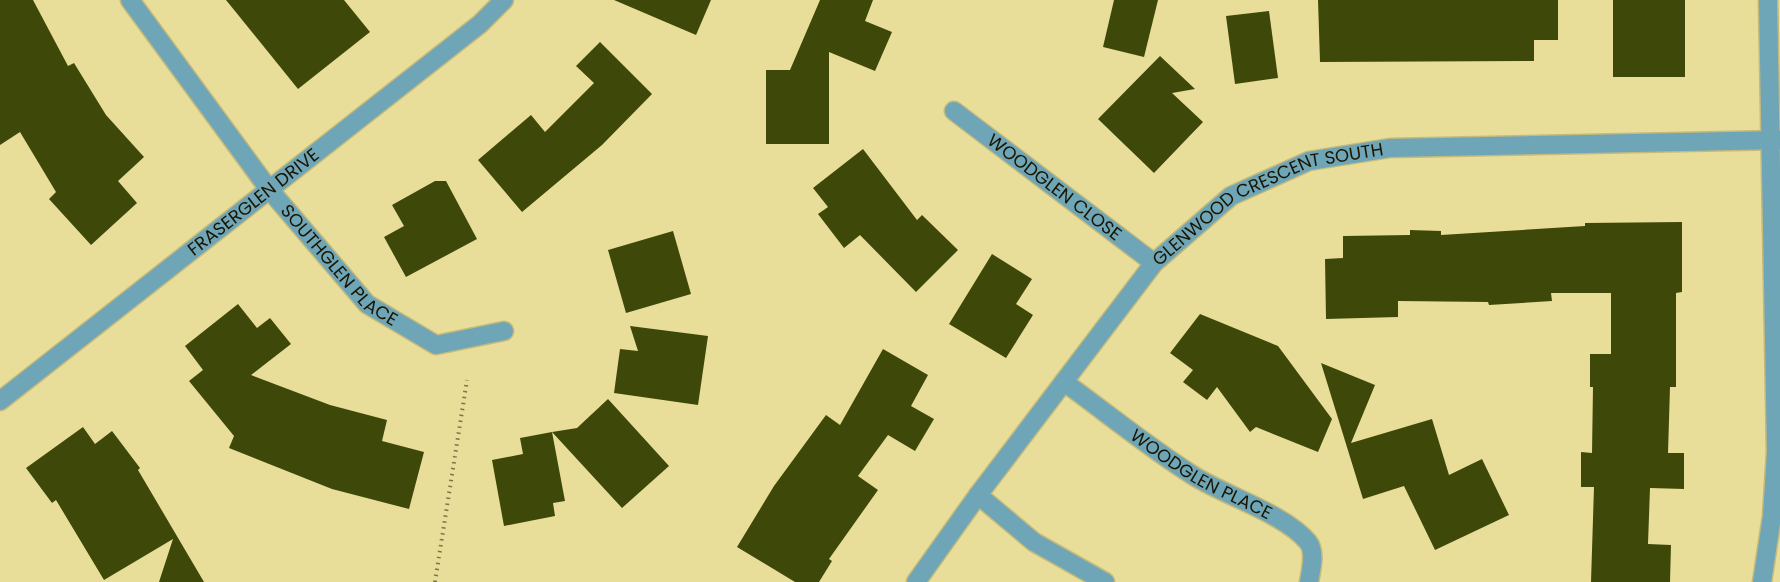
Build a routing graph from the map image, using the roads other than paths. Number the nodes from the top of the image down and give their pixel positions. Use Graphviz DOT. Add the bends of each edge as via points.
graph roads {
  1 [pos="130,0"];
  2 [pos="504,0"];
  3 [pos="1768,0"];
  4 [pos="954,111"];
  5 [pos="1776,140"];
  6 [pos="268,188"];
  7 [pos="1154,263"];
  8 [pos="504,331"];
  9 [pos="1064,382"];
  10 [pos="0,401"];
  11 [pos="978,495"];
  12 [pos="915,582"];
  13 [pos="1105,582"];
  14 [pos="1309,582"];
  15 [pos="1762,582"];
  1 -- 6 [label="street, SOUTHGLEN PLACE"];
  2 -- 6 [label="street, FRASERGLEN DRIVE" via="480,24"];
  3 -- 5 [label="street"];
  4 -- 7 [label="street, WOODGLEN CLOSE"];
  5 -- 7 [label="street, GLENWOOD CRESCENT SOUTH" via="1390,148 1309,160 1231,196"];
  5 -- 15 [label="street" via="1776,452"];
  6 -- 8 [label="street, SOUTHGLEN PLACE" via="367,304 436,345"];
  6 -- 10 [label="street, FRASERGLEN DRIVE"];
  7 -- 9 [label="street, GLENWOOD CRESCENT SOUTH"];
  9 -- 11 [label="street, GLENWOOD CRESCENT SOUTH"];
  9 -- 14 [label="street, WOODGLEN PLACE" via="1130,434 1196,477 1298,530 1311,545"];
  11 -- 12 [label="street, GLENWOOD CRESCENT SOUTH"];
  11 -- 13 [label="street" via="1034,542"];
}
